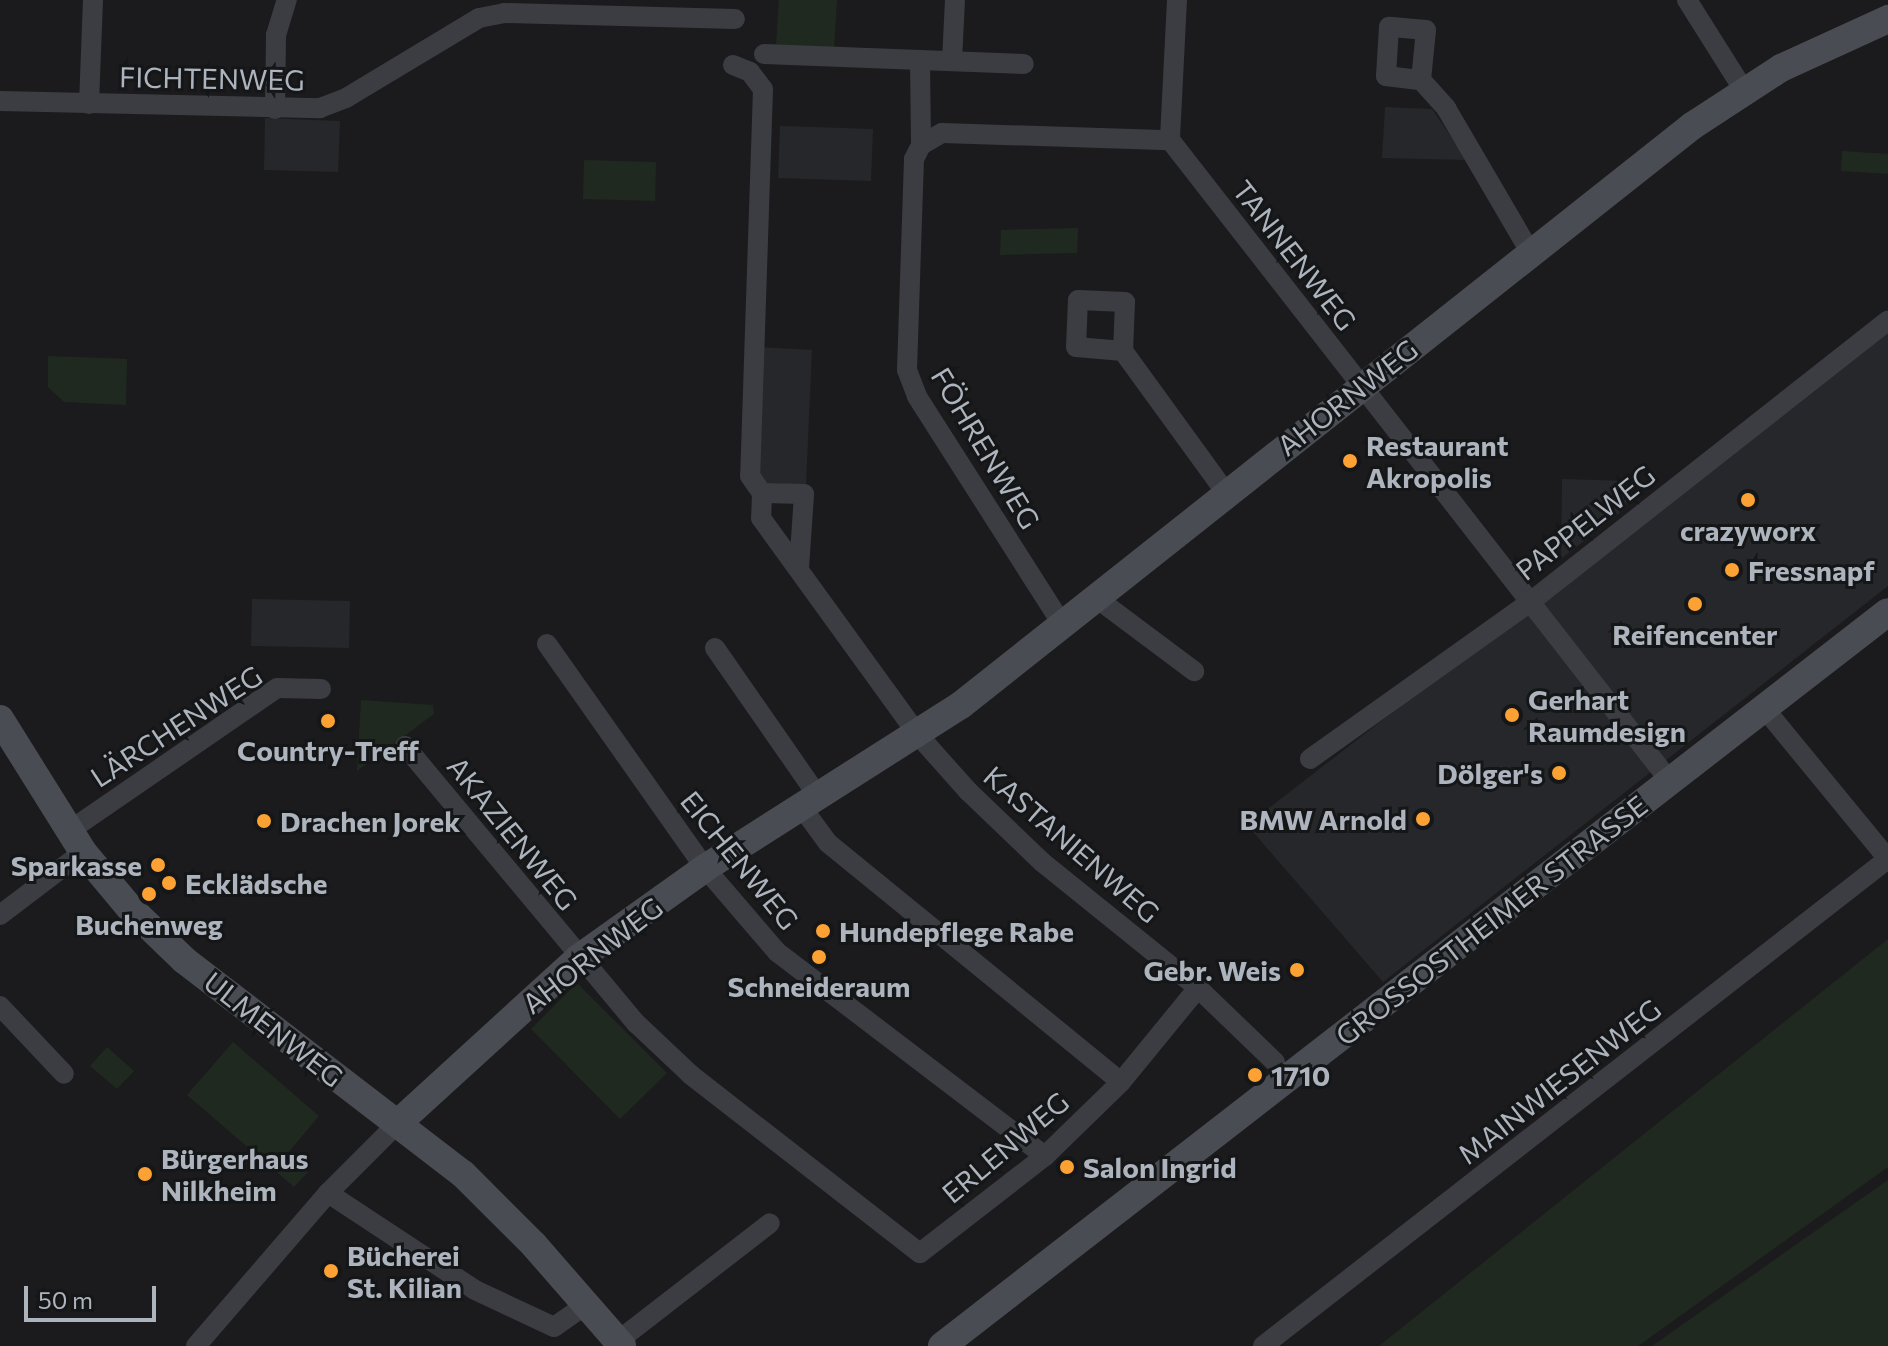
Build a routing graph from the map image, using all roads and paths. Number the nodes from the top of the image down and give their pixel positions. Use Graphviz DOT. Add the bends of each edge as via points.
graph roads {
  1 [pos="93,0"];
  2 [pos="287,0"];
  3 [pos="955,0"];
  4 [pos="1177,0"];
  5 [pos="1687,0"];
  6 [pos="479,9"];
  7 [pos="663,9"];
  8 [pos="735,19"];
  9 [pos="1888,19"];
  10 [pos="764,54"];
  11 [pos="920,60"];
  12 [pos="952,61"];
  13 [pos="1024,64"];
  14 [pos="733,65"];
  15 [pos="1421,80"];
  16 [pos="1743,89"];
  17 [pos="0,101"];
  18 [pos="89,104"];
  19 [pos="275,109"];
  20 [pos="1170,140"];
  21 [pos="921,145"];
  22 [pos="1530,252"];
  23 [pos="1888,320"];
  24 [pos="1123,351"];
  25 [pos="1362,384"];
  26 [pos="762,493"];
  27 [pos="1226,493"];
  28 [pos="799,568"];
  29 [pos="1095,597"];
  30 [pos="1529,603"];
  31 [pos="1888,612"];
  32 [pos="1062,624"];
  33 [pos="547,644"];
  34 [pos="715,648"];
  35 [pos="1194,671"];
  36 [pos="321,689"];
  37 [pos="1764,708"];
  38 [pos="0,719"];
  39 [pos="919,736"];
  40 [pos="405,746"];
  41 [pos="1310,759"];
  42 [pos="1669,780"];
  43 [pos="812,804"];
  44 [pos="76,841"];
  45 [pos="1888,859"];
  46 [pos="705,868"];
  47 [pos="0,915"];
  48 [pos="579,958"];
  49 [pos="1198,988"];
  50 [pos="0,1006"];
  51 [pos="1275,1062"];
  52 [pos="64,1074"];
  53 [pos="1121,1082"];
  54 [pos="398,1123"];
  55 [pos="1045,1156"];
  56 [pos="826,1181"];
  57 [pos="328,1193"];
  58 [pos="770,1223"];
  59 [pos="586,1305"];
  60 [pos="620,1343"];
  61 [pos="196,1346"];
  62 [pos="942,1346"];
  63 [pos="1263,1346"];
  1 -- 18 [label="street"];
  2 -- 19 [label="street" via="276,35"];
  3 -- 12 [label="street"];
  4 -- 20 [label="street"];
  5 -- 16 [label="street"];
  6 -- 7 [label="street, FICHTENWEG"];
  6 -- 19 [label="street, FICHTENWEG" via="346,98 320,108"];
  7 -- 8 [label="street, FICHTENWEG"];
  9 -- 16 [label="street, AHORNWEG"];
  10 -- 11 [label="street"];
  11 -- 12 [label="street"];
  11 -- 21 [label="street, FÖHRENWEG"];
  12 -- 13 [label="street"];
  14 -- 26 [label="street" via="750,72 763,89 750,476"];
  15 -- 22 [label="street" via="1446,108"];
  16 -- 22 [label="street, AHORNWEG"];
  17 -- 18 [label="street, FICHTENWEG"];
  18 -- 19 [label="street, FICHTENWEG"];
  20 -- 21 [label="street" via="942,133"];
  20 -- 25 [label="street, TANNENWEG"];
  21 -- 32 [label="street, FÖHRENWEG" via="911,175 907,370 917,396"];
  22 -- 25 [label="street, AHORNWEG"];
  23 -- 30 [label="street, PAPPELWEG"];
  24 -- 27 [label="street"];
  25 -- 27 [label="street, AHORNWEG"];
  25 -- 30 [label="street, TANNENWEG"];
  26 -- 28 [label="street, KASTANIENWEG" via="761,518"];
  26 -- 28 [label="street" via="804,494"];
  27 -- 29 [label="street, AHORNWEG"];
  28 -- 39 [label="street, KASTANIENWEG"];
  29 -- 32 [label="street, AHORNWEG"];
  29 -- 35 [label="street"];
  30 -- 41 [label="street, PAPPELWEG"];
  30 -- 42 [label="street, TANNENWEG"];
  31 -- 37 [label="street, GROSSOSTHEIMER STRASSE"];
  32 -- 39 [label="street, AHORNWEG"];
  33 -- 46 [label="street, EICHENWEG"];
  34 -- 43 [label="street"];
  36 -- 44 [label="street, LÄRCHENWEG" via="277,688"];
  37 -- 42 [label="street, GROSSOSTHEIMER STRASSE"];
  37 -- 45 [label="street, MAINWIESENWEG"];
  38 -- 44 [label="street, ULMENWEG"];
  39 -- 43 [label="street, AHORNWEG"];
  39 -- 49 [label="street, KASTANIENWEG" via="1042,862"];
  40 -- 48 [label="street, AKAZIENWEG"];
  42 -- 62 [label="street, GROSSOSTHEIMER STRASSE"];
  43 -- 46 [label="street, AHORNWEG"];
  43 -- 53 [label="street" via="828,843"];
  44 -- 47 [label="street, LÄRCHENWEG"];
  44 -- 54 [label="street, ULMENWEG" via="129,907 184,960"];
  45 -- 63 [label="street, MAINWIESENWEG"];
  46 -- 48 [label="street, AHORNWEG"];
  46 -- 55 [label="street, EICHENWEG" via="777,952"];
  48 -- 54 [label="street, AHORNWEG"];
  48 -- 56 [label="street, AKAZIENWEG" via="691,1075"];
  49 -- 51 [label="street, KASTANIENWEG"];
  49 -- 53 [label="street, ERLENWEG"];
  50 -- 52 [label="street"];
  53 -- 55 [label="street, ERLENWEG"];
  54 -- 57 [label="street"];
  54 -- 59 [label="street, ULMENWEG" via="506,1215"];
  55 -- 56 [label="street, ERLENWEG" via="920,1253"];
  57 -- 59 [label="street" via="475,1290 554,1327"];
  57 -- 61 [label="street"];
  58 -- 60 [label="street, ULMENWEG"];
  59 -- 60 [label="street, ULMENWEG"];
}
